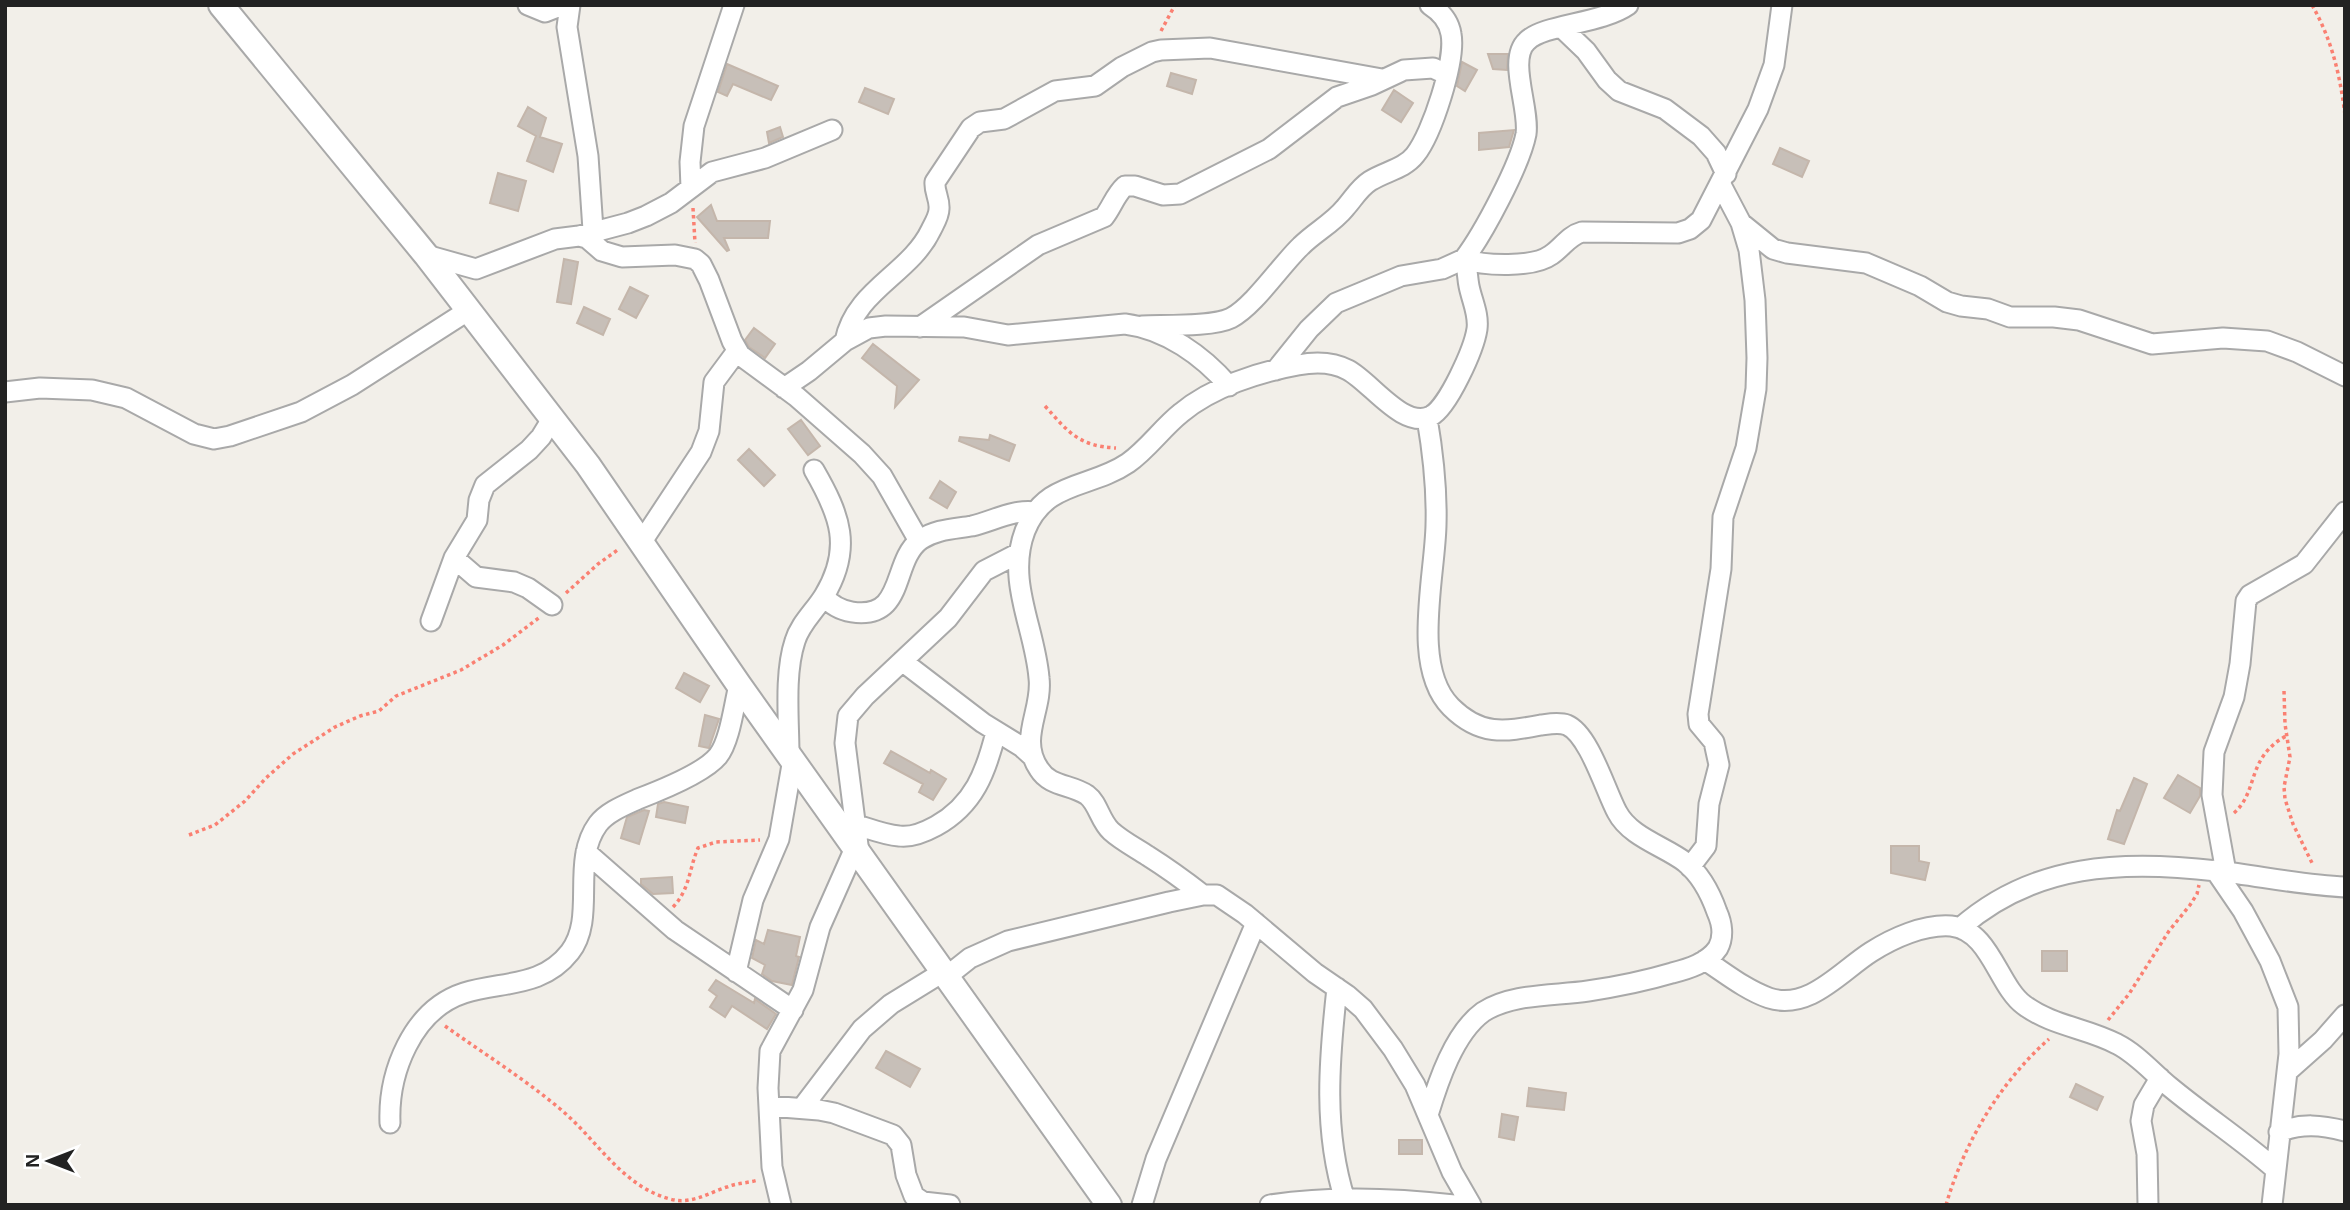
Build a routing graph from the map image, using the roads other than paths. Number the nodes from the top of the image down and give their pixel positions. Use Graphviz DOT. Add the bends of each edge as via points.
graph roads {
  1 [pos="221,5"];
  2 [pos="528,5"];
  3 [pos="563,5"];
  4 [pos="570,5"];
  5 [pos="734,5"];
  6 [pos="1430,5"];
  7 [pos="1628,5"];
  8 [pos="1782,5"];
  9 [pos="1562,28"];
  10 [pos="1446,74"];
  11 [pos="1382,79"];
  12 [pos="832,130"];
  13 [pos="1723,178"];
  14 [pos="691,188"];
  15 [pos="1741,223"];
  16 [pos="586,233"];
  17 [pos="426,255"];
  18 [pos="1464,259"];
  19 [pos="469,310"];
  20 [pos="1142,326"];
  21 [pos="920,327"];
  22 [pos="845,341"];
  23 [pos="737,351"];
  24 [pos="1276,370"];
  25 [pos="2345,376"];
  26 [pos="1229,386"];
  27 [pos="784,388"];
  28 [pos="5,392"];
  29 [pos="1427,418"];
  30 [pos="552,419"];
  31 [pos="814,470"];
  32 [pos="1035,512"];
  33 [pos="2345,512"];
  34 [pos="919,541"];
  35 [pos="643,546"];
  36 [pos="1020,550"];
  37 [pos="454,558"];
  38 [pos="824,596"];
  39 [pos="552,605"];
  40 [pos="430,621"];
  41 [pos="902,661"];
  42 [pos="739,685"];
  43 [pos="996,732"];
  44 [pos="791,757"];
  45 [pos="1033,757"];
  46 [pos="857,842"];
  47 [pos="586,852"];
  48 [pos="1690,867"];
  49 [pos="2214,871"];
  50 [pos="2345,887"];
  51 [pos="1203,895"];
  52 [pos="1256,923"];
  53 [pos="1960,928"];
  54 [pos="1705,960"];
  55 [pos="736,972"];
  56 [pos="944,974"];
  57 [pos="1337,988"];
  58 [pos="793,1010"];
  59 [pos="2345,1015"];
  60 [pos="2287,1072"];
  61 [pos="2160,1078"];
  62 [pos="769,1106"];
  63 [pos="802,1108"];
  64 [pos="1428,1115"];
  65 [pos="390,1123"];
  66 [pos="2345,1131"];
  67 [pos="2279,1132"];
  68 [pos="2275,1169"];
  69 [pos="1345,1200"];
  70 [pos="1105,1203"];
  71 [pos="1462,1203"];
  72 [pos="782,1205"];
  73 [pos="950,1205"];
  74 [pos="1142,1205"];
  75 [pos="1270,1205"];
  76 [pos="2148,1205"];
  77 [pos="2272,1205"];
  1 -- 17 [label="street"];
  2 -- 3 [label="street" via="545,12"];
  4 -- 16 [label="street" via="567,27 588,156"];
  5 -- 14 [label="street" via="694,127"];
  6 -- 10 [label="street" via="1448,23 1451,34"];
  7 -- 9 [label="street" via="1600,19"];
  8 -- 13 [label="street" via="1768,86"];
  9 -- 13 [label="street" via="1619,91 1665,109 1701,136 1716,153"];
  9 -- 18 [label="street" via="1532,37 1522,47 1518,62 1525,135 1509,178"];
  10 -- 11 [label="street" via="1420,68"];
  10 -- 20 [label="street" via="1433,122 1415,156 1363,186 1233,317 1219,323"];
  11 -- 21 [label="street" via="1337,97 1269,149 1180,194 1125,186 1104,217 1038,245"];
  11 -- 22 [label="street" via="1210,48 1152,52 1095,86 1055,91 998,122 980,122 971,128 935,182 939,209 927,239 857,310"];
  12 -- 14 [label="street" via="765,158 712,172"];
  13 -- 15 [label="street"];
  13 -- 18 [label="street" via="1700,219 1678,233 1582,232 1538,262 1479,264"];
  14 -- 16 [label="street" via="646,216"];
  15 -- 25 [label="street" via="1773,249 1866,263 1961,306 2010,317 2078,320 2152,344 2224,338 2267,341"];
  15 -- 48 [label="street" via="1755,300 1756,389 1746,448 1723,517 1721,569 1698,714 1699,724 1714,742 1719,765 1709,804 1706,846"];
  16 -- 17 [label="street" via="555,239 476,270"];
  16 -- 23 [label="street" via="601,251 621,257 695,259 709,280"];
  17 -- 19 [label="street"];
  18 -- 24 [label="street" via="1442,269 1401,276 1336,303"];
  18 -- 29 [label="street" via="1478,315 1477,329 1447,400"];
  19 -- 28 [label="street" via="301,412 214,439 194,434 126,398 92,390"];
  19 -- 30 [label="street"];
  20 -- 21 [label="street" via="1104,325 1008,335 964,327"];
  20 -- 26 [label="street" via="1205,361"];
  21 -- 22 [label="street" via="869,328"];
  22 -- 27 [label="street"];
  23 -- 27 [label="street"];
  23 -- 35 [label="street" via="714,383 709,431 701,452"];
  24 -- 26 [label="street"];
  24 -- 29 [label="street" via="1326,363 1347,369 1401,415"];
  26 -- 32 [label="street" via="1200,398 1179,414 1128,463 1056,492"];
  27 -- 34 [label="street" via="882,476"];
  29 -- 48 [label="street" via="1436,502 1428,641 1440,692 1460,715 1492,730 1568,725 1587,747 1624,824"];
  30 -- 35 [label="street"];
  30 -- 37 [label="street" via="529,450 485,485 477,520"];
  31 -- 38 [label="street" via="831,500 841,533 838,563"];
  32 -- 34 [label="street" via="1025,510 937,531"];
  32 -- 36 [label="street"];
  33 -- 49 [label="street" via="2304,564 2246,601 2234,697 2214,752"];
  34 -- 38 [label="street" via="883,606 848,611"];
  35 -- 42 [label="street"];
  36 -- 41 [label="street" via="984,571 948,618"];
  36 -- 45 [label="street" via="1018,589 1040,677 1029,738"];
  37 -- 39 [label="street" via="476,578 514,582"];
  37 -- 40 [label="street"];
  38 -- 44 [label="street" via="795,641 790,683"];
  41 -- 43 [label="street"];
  41 -- 46 [label="street" via="852,709 845,722"];
  42 -- 44 [label="street"];
  42 -- 47 [label="street" via="725,744 717,757 601,821"];
  43 -- 45 [label="street"];
  43 -- 46 [label="street" via="977,789 942,823 917,834"];
  44 -- 46 [label="street"];
  44 -- 55 [label="street" via="779,839 753,900"];
  45 -- 51 [label="street" via="1043,776 1085,793 1120,839"];
  46 -- 56 [label="street"];
  46 -- 58 [label="street" via="824,916"];
  47 -- 55 [label="street" via="659,917"];
  47 -- 65 [label="street" via="582,917 570,951 536,979 463,993 428,1014 396,1069 389,1099"];
  48 -- 54 [label="street" via="1722,925 1717,949"];
  49 -- 50 [label="street"];
  49 -- 53 [label="street" via="2168,866 2056,874 1979,911"];
  49 -- 60 [label="street" via="2270,961 2288,1007"];
  51 -- 52 [label="street" via="1225,898"];
  51 -- 56 [label="street" via="1008,941"];
  52 -- 57 [label="street"];
  52 -- 74 [label="street" via="1156,1159"];
  53 -- 54 [label="street" via="1932,927 1902,936 1872,951 1825,986 1793,1000 1770,998 1749,989"];
  53 -- 61 [label="street" via="1988,951 2022,1004 2040,1016 2117,1044"];
  54 -- 64 [label="street" via="1665,975 1494,1006 1472,1022 1460,1039 1437,1084"];
  55 -- 58 [label="street"];
  56 -- 63 [label="street" via="891,1004 862,1029"];
  56 -- 70 [label="street"];
  57 -- 64 [label="street" via="1363,1009 1394,1049"];
  57 -- 69 [label="street" via="1330,1125"];
  58 -- 62 [label="street" via="770,1051"];
  59 -- 60 [label="street"];
  60 -- 67 [label="street"];
  61 -- 68 [label="street"];
  61 -- 76 [label="street" via="2144,1105 2141,1121"];
  62 -- 63 [label="street"];
  62 -- 72 [label="street" via="772,1167"];
  63 -- 73 [label="street" via="843,1115 893,1135 901,1146 914,1196 923,1202"];
  64 -- 71 [label="street"];
  66 -- 67 [label="street" via="2314,1125"];
  67 -- 68 [label="street"];
  68 -- 77 [label="street"];
  69 -- 71 [label="street"];
  69 -- 75 [label="street"];
}
